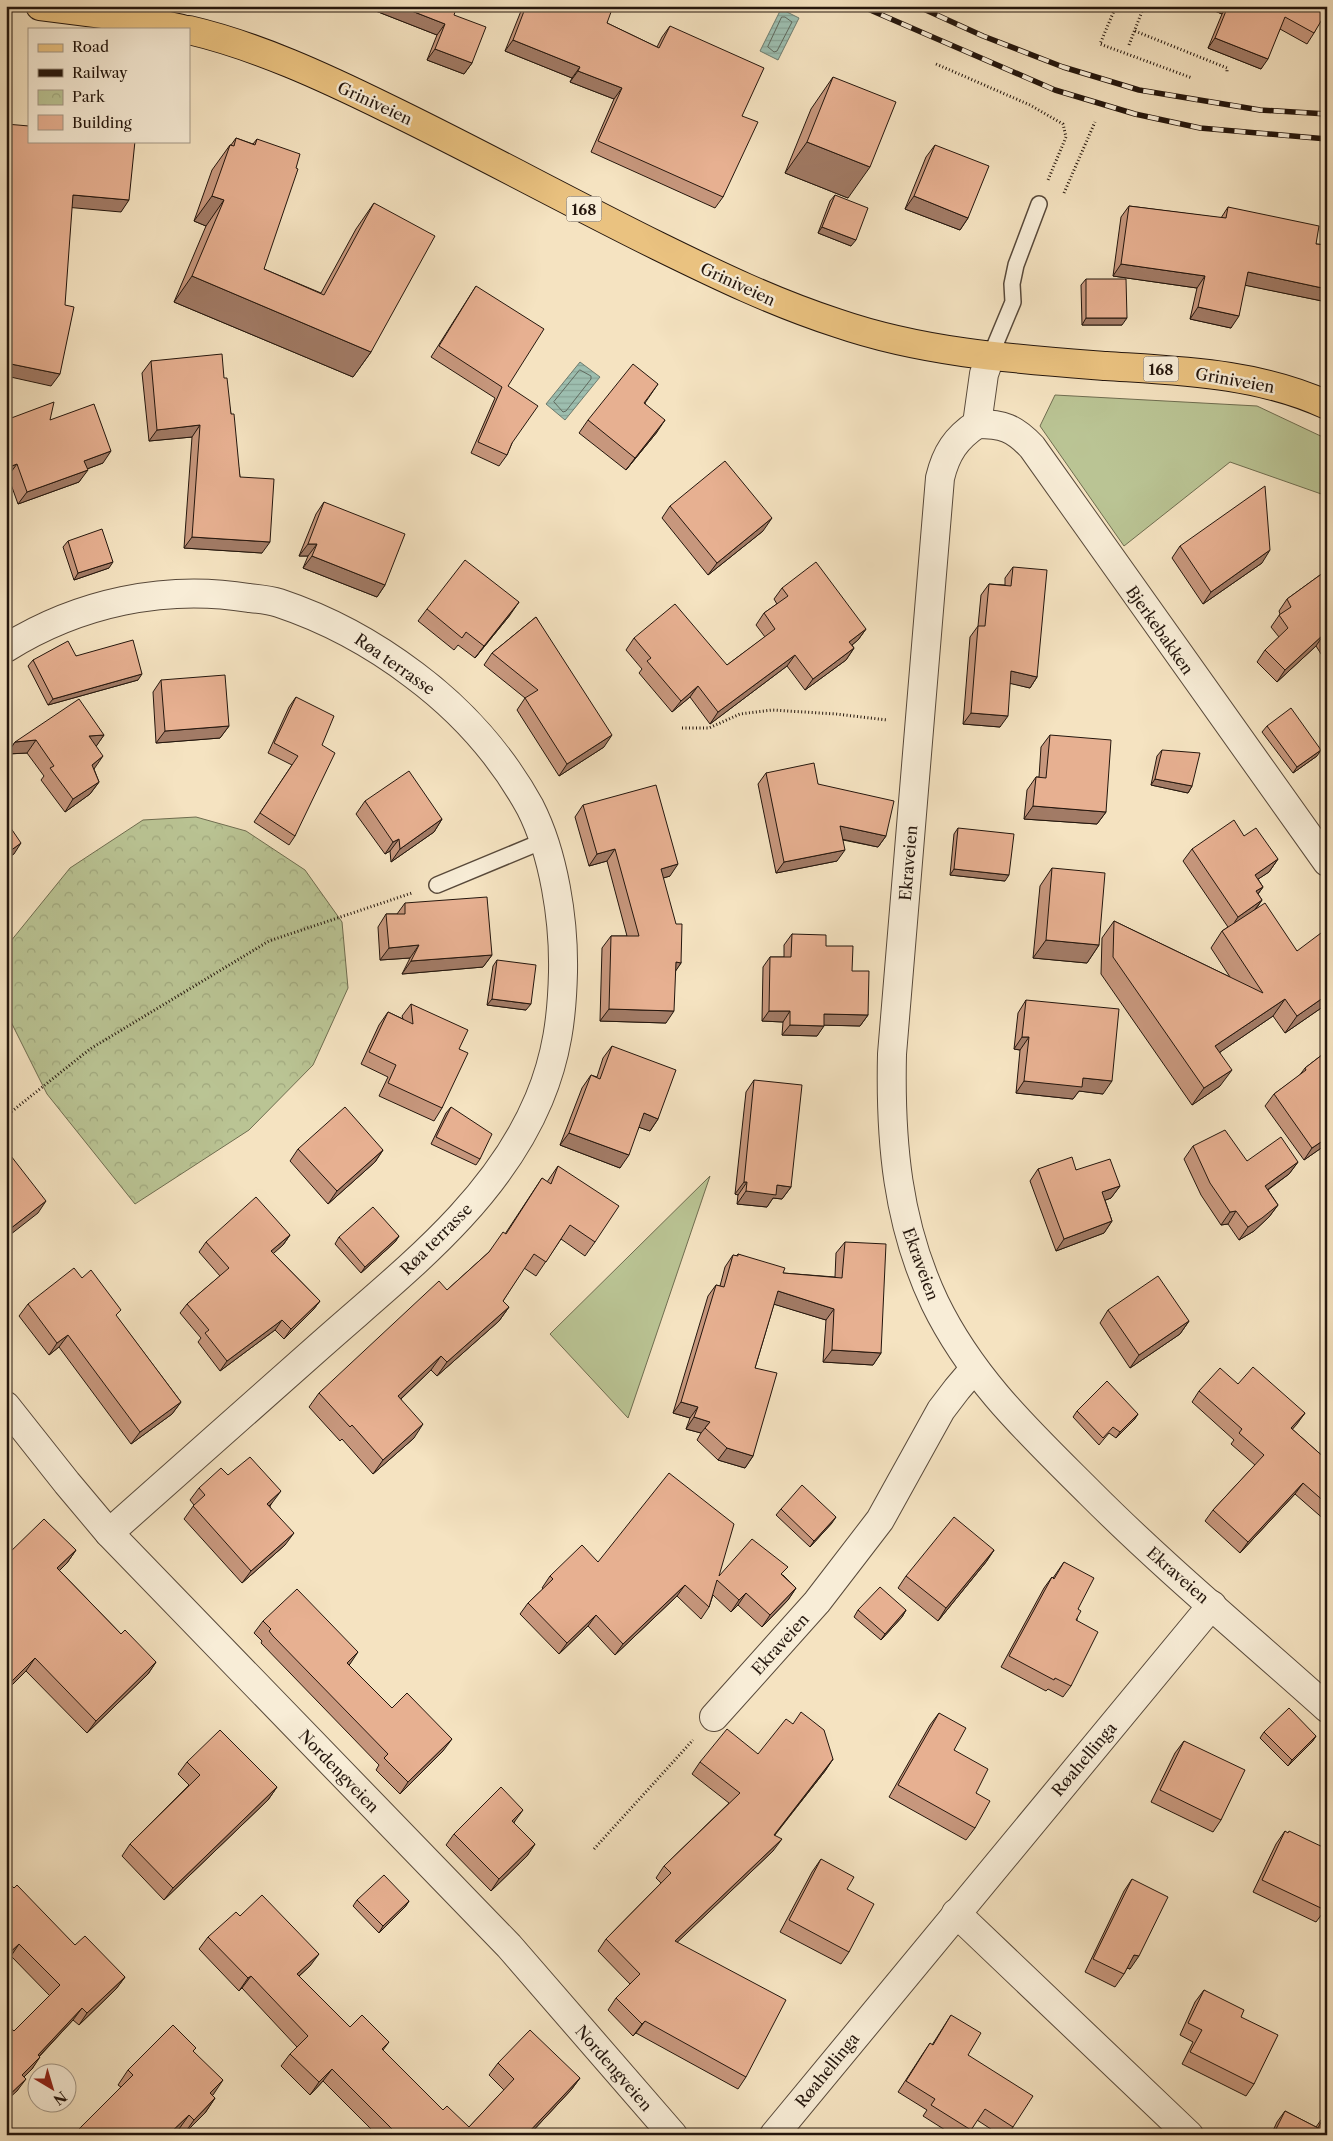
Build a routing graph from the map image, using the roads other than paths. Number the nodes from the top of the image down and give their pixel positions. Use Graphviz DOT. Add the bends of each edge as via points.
graph roads {
  1 [pos="40,6"];
  2 [pos="177,28"];
  3 [pos="190,30"];
  4 [pos="1039,204"];
  5 [pos="990,356"];
  6 [pos="1327,405"];
  7 [pos="977,424"];
  8 [pos="6,648"];
  9 [pos="543,841"];
  10 [pos="1327,862"];
  11 [pos="437,885"];
  12 [pos="974,1369"];
  13 [pos="6,1406"];
  14 [pos="109,1533"];
  15 [pos="1212,1605"];
  16 [pos="1327,1708"];
  17 [pos="714,1717"];
  18 [pos="956,1913"];
  19 [pos="673,2135"];
  20 [pos="774,2135"];
  21 [pos="1190,2135"];
  1 -- 2 [label="main road" via="127,17"];
  3 -- 5 [label="main road, Griniveien / 168" via="256,51 357,94 694,264 793,309 870,334"];
  4 -- 5 [label="lane" via="1016,265 1013,302"];
  5 -- 6 [label="main road, Griniveien / 168" via="1222,375 1288,390"];
  5 -- 7 [label="street" via="984,374"];
  7 -- 10 [label="street, Bjerkebakken" via="1006,427 1032,447"];
  7 -- 12 [label="street, Ekraveien" via="951,447 940,478 892,1054 892,1140 905,1218 935,1302"];
  8 -- 9 [label="street, Røa terrasse" via="87,610 126,599 228,594 276,602 344,628 384,653 458,711 490,748 530,808"];
  9 -- 11 [label="lane"];
  9 -- 14 [label="street, Røa terrasse" via="555,886 563,942 562,1014 555,1055 539,1099 518,1141 493,1179 459,1218 410,1265"];
  12 -- 15 [label="street, Ekraveien" via="1020,1424 1117,1521"];
  12 -- 17 [label="street, Ekraveien" via="941,1410 880,1520 817,1602"];
  13 -- 14 [label="street, Nordengveien"];
  14 -- 19 [label="street, Nordengveien" via="509,1946"];
  15 -- 16 [label="street, Ekraveien"];
  15 -- 18 [label="street, Røahellinga"];
  18 -- 20 [label="street, Røahellinga"];
  18 -- 21 [label="street"];
}
